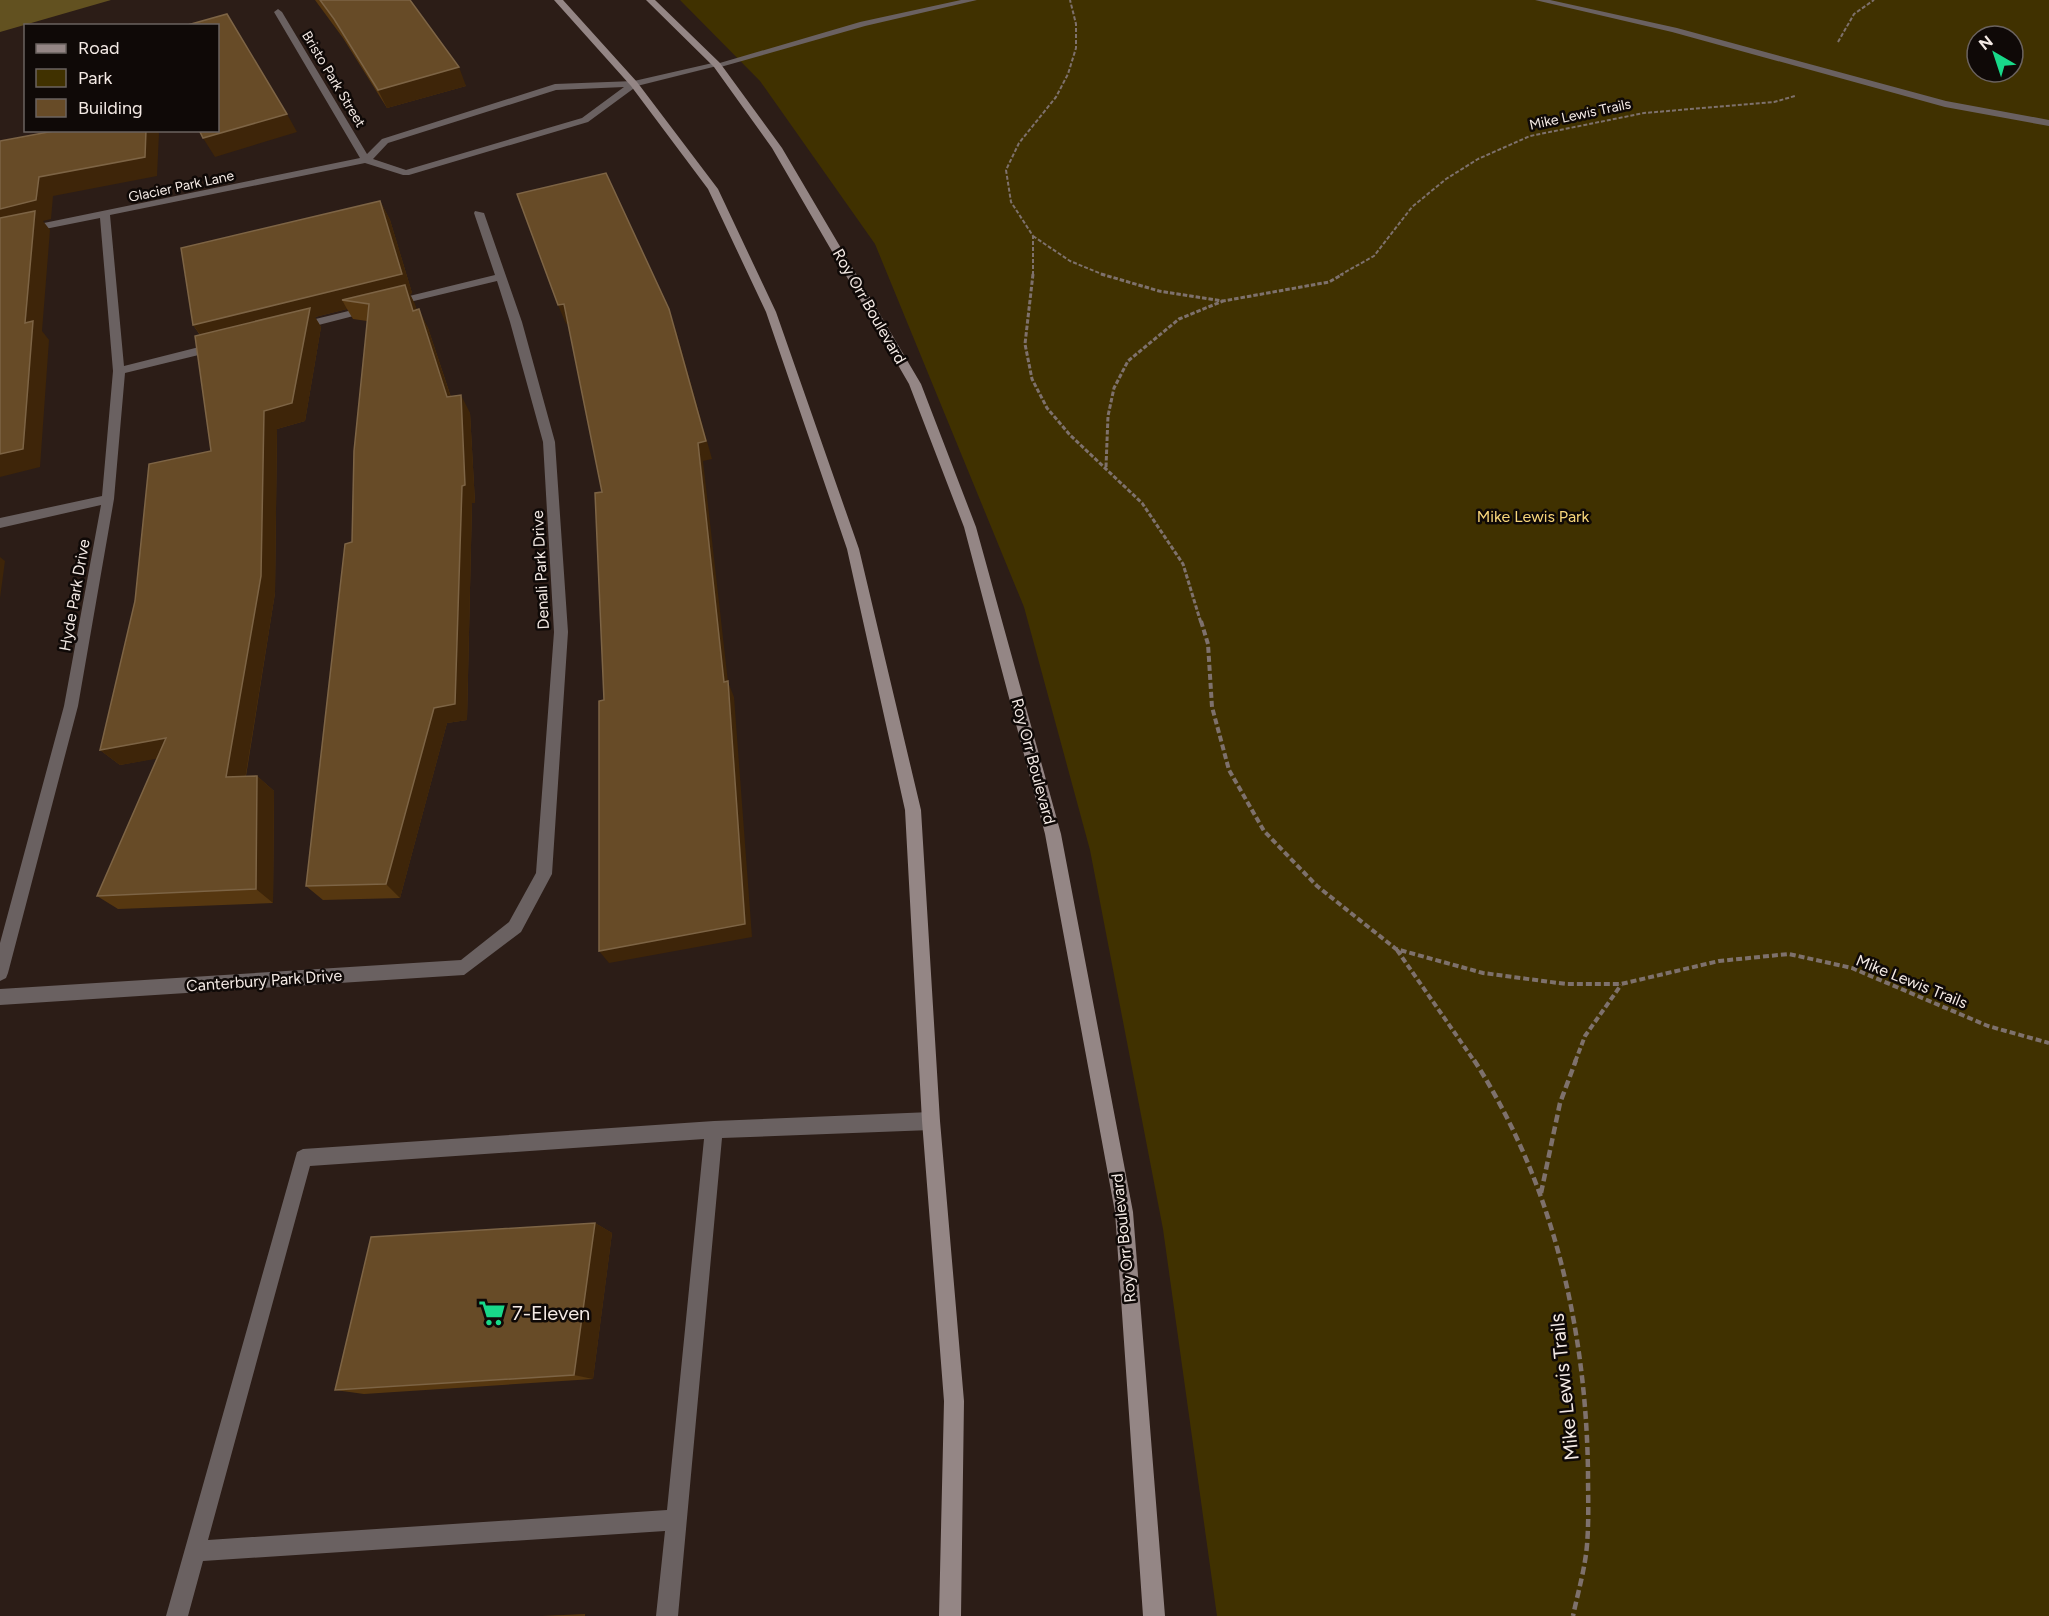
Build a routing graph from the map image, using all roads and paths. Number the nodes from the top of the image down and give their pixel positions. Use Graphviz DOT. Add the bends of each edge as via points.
graph roads {
  1 [pos="558,0"];
  2 [pos="650,0"];
  3 [pos="973,0"];
  4 [pos="1070,0"];
  5 [pos="1539,0"];
  6 [pos="1874,0"];
  7 [pos="278,12"];
  8 [pos="717,65"];
  9 [pos="1820,71"];
  10 [pos="634,84"];
  11 [pos="2049,123"];
  12 [pos="366,160"];
  13 [pos="479,213"];
  14 [pos="105,215"];
  15 [pos="0,235"];
  16 [pos="1034,236"];
  17 [pos="501,277"];
  18 [pos="1223,302"];
  19 [pos="292,328"];
  20 [pos="223,345"];
  21 [pos="119,371"];
  22 [pos="1106,468"];
  23 [pos="108,500"];
  24 [pos="0,523"];
  25 [pos="515,927"];
  26 [pos="1396,949"];
  27 [pos="0,973"];
  28 [pos="1621,984"];
  29 [pos="0,997"];
  30 [pos="2049,1043"];
  31 [pos="931,1121"];
  32 [pos="714,1130"];
  33 [pos="1541,1194"];
  34 [pos="676,1520"];
  35 [pos="195,1551"];
  36 [pos="177,1616"];
  37 [pos="667,1616"];
  38 [pos="950,1616"];
  39 [pos="1154,1616"];
  40 [pos="1573,1616"];
  1 -- 10 [label="main road"];
  2 -- 8 [label="main road, Roy Orr Boulevard"];
  3 -- 8 [label="street, Glacier Park Lane" via="863,24"];
  4 -- 16 [label="path, Mike Lewis Trails" via="1076,48 1068,74 1056,97 1019,143 1006,170 1011,202"];
  5 -- 9 [label="street" via="1674,30"];
  6 -- 9 [label="path, Mike Lewis Trails" via="1854,14"];
  7 -- 12 [label="street, Bristo Park Street"];
  8 -- 10 [label="street, Glacier Park Lane"];
  8 -- 39 [label="main road, Roy Orr Boulevard" via="777,148 915,384 970,527 1053,834 1124,1212"];
  9 -- 11 [label="street" via="1945,104"];
  9 -- 18 [label="path, Mike Lewis Trails" via="1799,94 1774,102 1644,113 1530,136 1446,178 1412,207 1374,256 1329,282"];
  10 -- 12 [label="street, Glacier Park Lane" via="555,87 385,141"];
  10 -- 12 [label="street, Glacier Park Lane" via="585,120 406,173"];
  10 -- 31 [label="main road" via="713,189 771,312 853,549 913,810"];
  12 -- 14 [label="street, Glacier Park Lane"];
  13 -- 17 [label="street, Denali Park Drive"];
  14 -- 15 [label="street, Glacier Park Lane"];
  14 -- 21 [label="street, Hyde Park Drive"];
  16 -- 18 [label="path, Mike Lewis Trails" via="1070,261 1113,279"];
  16 -- 22 [label="path, Mike Lewis Trails" via="1034,279 1025,345 1032,379 1047,408"];
  17 -- 19 [label="street"];
  17 -- 25 [label="street, Denali Park Drive" via="549,442 561,632 544,874"];
  18 -- 22 [label="path, Mike Lewis Trails" via="1179,319 1128,361 1114,388 1108,416"];
  20 -- 21 [label="street"];
  21 -- 23 [label="street, Hyde Park Drive"];
  22 -- 26 [label="path, Mike Lewis Trails" via="1142,502 1183,564 1208,644 1212,707 1228,770 1264,831 1317,886"];
  23 -- 24 [label="street"];
  23 -- 27 [label="street, Hyde Park Drive" via="71,706"];
  25 -- 29 [label="street, Canterbury Park Drive" via="464,967"];
  26 -- 28 [label="path, Mike Lewis Trails" via="1483,973 1566,984"];
  26 -- 33 [label="path, Mike Lewis Trails" via="1503,1108"];
  28 -- 30 [label="path, Mike Lewis Trails" via="1719,961 1788,954 1852,968 1988,1026"];
  28 -- 33 [label="path, Mike Lewis Trails" via="1585,1036 1560,1103"];
  31 -- 32 [label="street"];
  31 -- 38 [label="main road" via="954,1401"];
  32 -- 34 [label="street"];
  32 -- 35 [label="street" via="303,1158"];
  33 -- 40 [label="path, Mike Lewis Trails" via="1578,1338 1588,1438 1587,1545"];
  34 -- 35 [label="street"];
  34 -- 37 [label="street"];
  35 -- 36 [label="street"];
}
